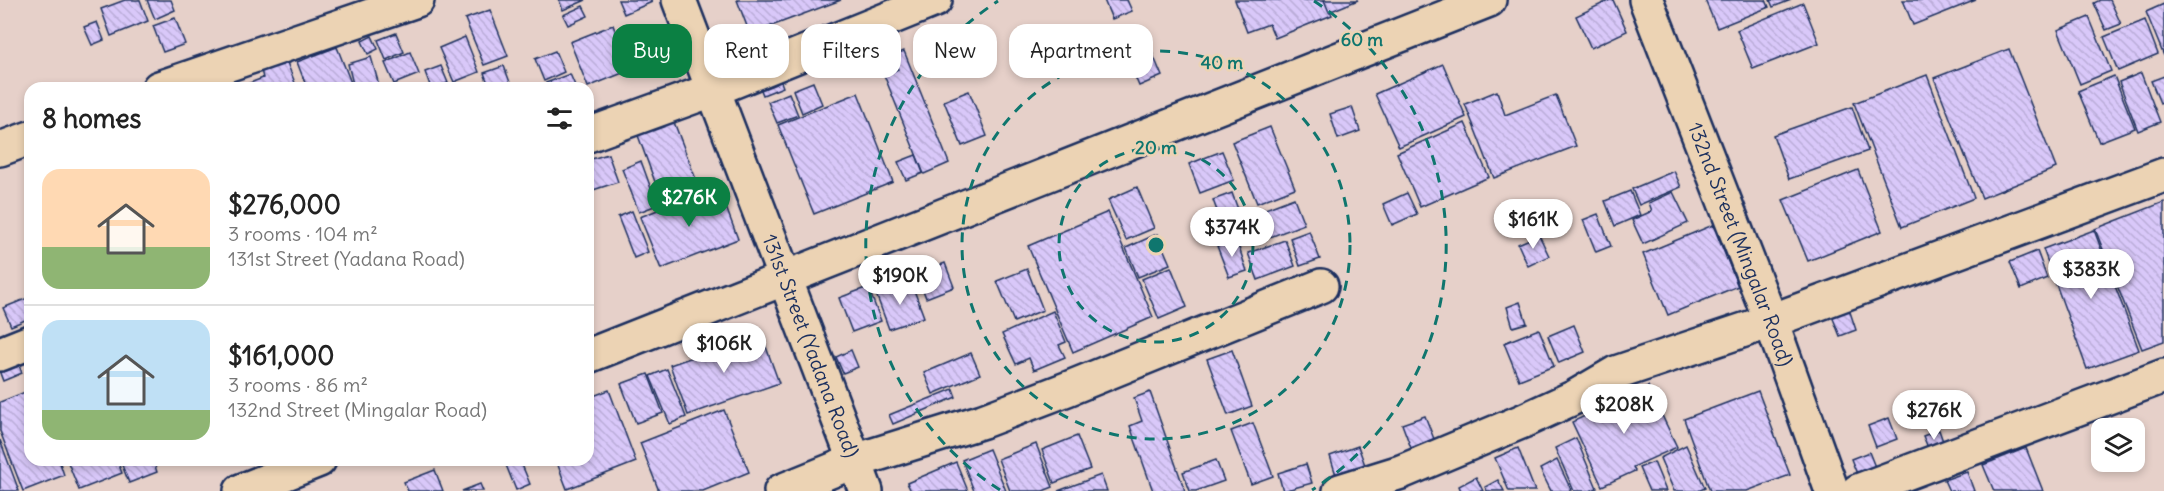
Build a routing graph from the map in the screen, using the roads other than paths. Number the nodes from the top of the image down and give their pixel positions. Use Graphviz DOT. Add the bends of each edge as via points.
graph roads {
  1 [pos="417,0"];
  2 [pos="679,0"];
  3 [pos="935,0"];
  4 [pos="1489,0"];
  5 [pos="1646,0"];
  6 [pos="177,82"];
  7 [pos="712,90"];
  8 [pos="594,133"];
  9 [pos="24,140"];
  10 [pos="0,149"];
  11 [pos="2164,175"];
  12 [pos="787,279"];
  13 [pos="1321,286"];
  14 [pos="1771,321"];
  15 [pos="24,344"];
  16 [pos="0,354"];
  17 [pos="594,354"];
  18 [pos="2164,376"];
  19 [pos="855,461"];
  20 [pos="304,466"];
  21 [pos="240,491"];
  22 [pos="781,491"];
  23 [pos="866,491"];
  24 [pos="1340,491"];
  25 [pos="1832,491"];
  26 [pos="1858,491"];
  1 -- 6 [label="street"];
  2 -- 7 [label="street, 131st Street (Yadana Road)"];
  3 -- 7 [label="street"];
  4 -- 12 [label="street"];
  5 -- 14 [label="street, 132nd Street (Mingalar Road)"];
  7 -- 8 [label="street"];
  7 -- 12 [label="street, 131st Street (Yadana Road)"];
  9 -- 10 [label="street"];
  11 -- 14 [label="street"];
  12 -- 17 [label="street"];
  12 -- 19 [label="street, 131st Street (Yadana Road)"];
  13 -- 19 [label="street" via="994,417"];
  14 -- 24 [label="street" via="1616,373 1522,421 1401,472"];
  14 -- 25 [label="street, 132nd Street (Mingalar Road)"];
  15 -- 16 [label="street"];
  18 -- 26 [label="street"];
  19 -- 22 [label="street"];
  19 -- 23 [label="street, 131st Street (Yadana Road)"];
  20 -- 21 [label="street"];
}
